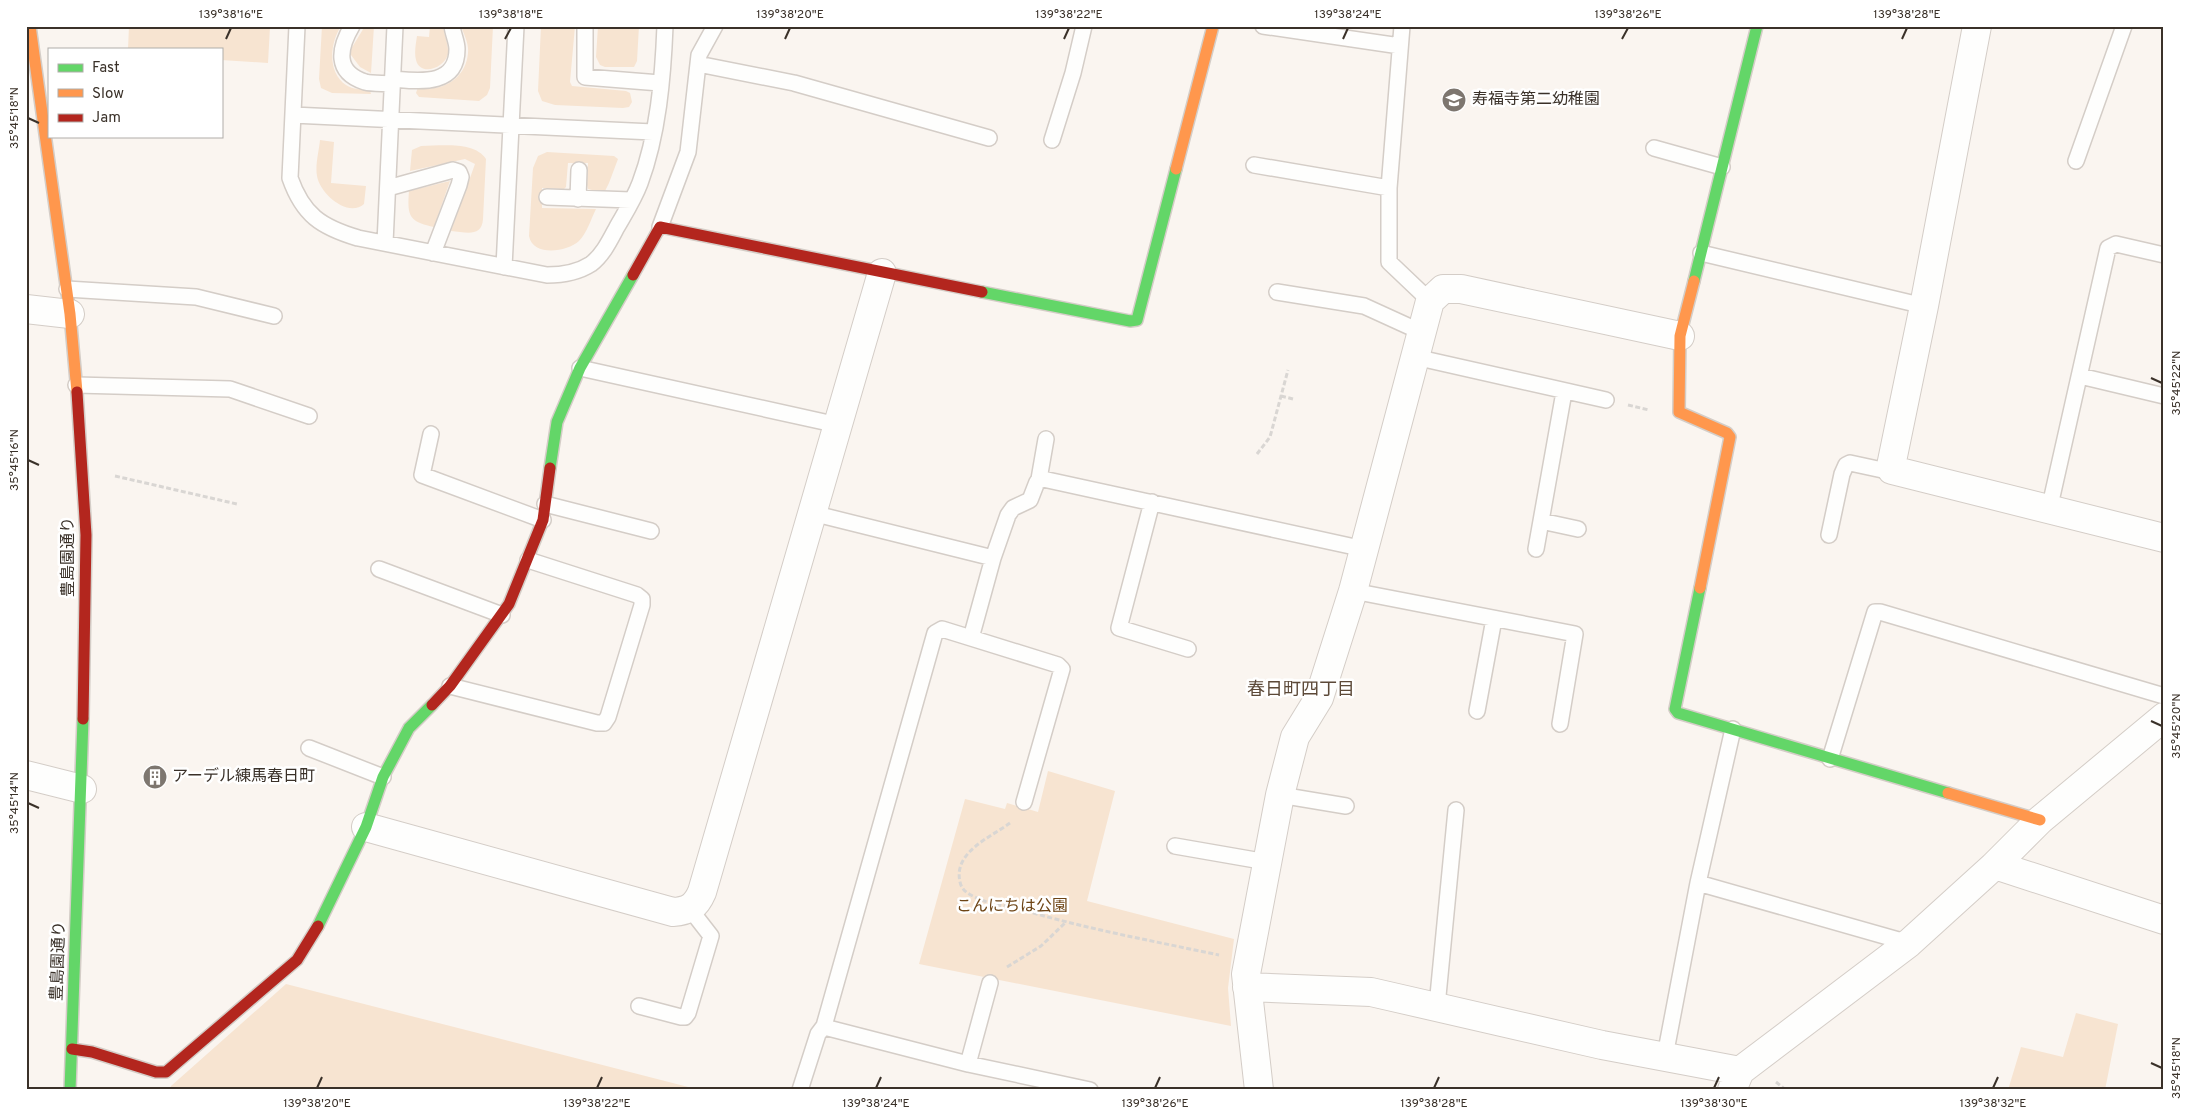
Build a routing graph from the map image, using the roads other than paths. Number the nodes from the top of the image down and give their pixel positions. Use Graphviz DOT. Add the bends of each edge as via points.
graph roads {
  1 [pos="30,26"];
  2 [pos="297,26"];
  3 [pos="352,26"];
  4 [pos="396,26"];
  5 [pos="452,26"];
  6 [pos="516,26"];
  7 [pos="585,26"];
  8 [pos="666,26"];
  9 [pos="715,26"];
  10 [pos="1084,26"];
  11 [pos="1213,26"];
  12 [pos="1263,26"];
  13 [pos="1402,26"];
  14 [pos="1757,26"];
  15 [pos="1977,26"];
  16 [pos="2124,26"];
  17 [pos="1400,46"];
  18 [pos="698,64"];
  19 [pos="393,82"];
  20 [pos="660,83"];
  21 [pos="293,115"];
  22 [pos="391,120"];
  23 [pos="512,125"];
  24 [pos="653,132"];
  25 [pos="989,138"];
  26 [pos="1052,140"];
  27 [pos="1654,148"];
  28 [pos="2076,161"];
  29 [pos="1254,165"];
  30 [pos="1722,167"];
  31 [pos="579,170"];
  32 [pos="388,188"];
  33 [pos="1389,188"];
  34 [pos="547,197"];
  35 [pos="578,199"];
  36 [pos="632,200"];
  37 [pos="660,227"];
  38 [pos="385,243"];
  39 [pos="433,252"];
  40 [pos="1701,253"];
  41 [pos="2164,255"];
  42 [pos="504,267"];
  43 [pos="882,273"];
  44 [pos="1277,292"];
  45 [pos="1430,300"];
  46 [pos="68,301"];
  47 [pos="1924,306"];
  48 [pos="26,310"];
  49 [pos="274,316"];
  50 [pos="1680,336"];
  51 [pos="1418,345"];
  52 [pos="580,368"];
  53 [pos="2080,376"];
  54 [pos="76,385"];
  55 [pos="1564,392"];
  56 [pos="2164,396"];
  57 [pos="1606,400"];
  58 [pos="309,416"];
  59 [pos="838,425"];
  60 [pos="431,434"];
  61 [pos="1046,439"];
  62 [pos="1892,470"];
  63 [pos="1040,480"];
  64 [pos="1152,502"];
  65 [pos="545,504"];
  66 [pos="2049,510"];
  67 [pos="812,513"];
  68 [pos="543,520"];
  69 [pos="1541,521"];
  70 [pos="1578,528"];
  71 [pos="651,530"];
  72 [pos="1829,535"];
  73 [pos="2164,538"];
  74 [pos="1364,548"];
  75 [pos="1536,549"];
  76 [pos="992,558"];
  77 [pos="528,560"];
  78 [pos="379,569"];
  79 [pos="1353,591"];
  80 [pos="502,615"];
  81 [pos="1494,619"];
  82 [pos="971,638"];
  83 [pos="1188,649"];
  84 [pos="450,686"];
  85 [pos="2164,696"];
  86 [pos="1477,711"];
  87 [pos="2164,717"];
  88 [pos="1560,724"];
  89 [pos="1733,729"];
  90 [pos="309,748"];
  91 [pos="1830,759"];
  92 [pos="26,774"];
  93 [pos="383,777"];
  94 [pos="82,789"];
  95 [pos="1280,795"];
  96 [pos="1024,802"];
  97 [pos="1346,806"];
  98 [pos="1456,810"];
  99 [pos="2040,820"];
  100 [pos="366,827"];
  101 [pos="1175,846"];
  102 [pos="1267,862"];
  103 [pos="1995,865"];
  104 [pos="1698,883"];
  105 [pos="690,909"];
  106 [pos="2164,920"];
  107 [pos="1908,944"];
  108 [pos="1248,974"];
  109 [pos="990,983"];
  110 [pos="639,1006"];
  111 [pos="1437,1006"];
  112 [pos="824,1026"];
  113 [pos="72,1050"];
  114 [pos="1665,1056"];
  115 [pos="968,1064"];
  116 [pos="1736,1080"];
  117 [pos="70,1090"];
  118 [pos="800,1090"];
  119 [pos="1090,1090"];
  120 [pos="1259,1090"];
  1 -- 46 [label="street, 豊島園通り"];
  2 -- 21 [label="lane"];
  3 -- 19 [label="lane" via="341,48 344,66 366,82"];
  4 -- 19 [label="lane"];
  5 -- 19 [label="lane" via="457,48 452,67 444,75 426,82"];
  6 -- 23 [label="lane"];
  7 -- 20 [label="lane" via="585,77"];
  8 -- 20 [label="lane"];
  9 -- 18 [label="lane" via="699,55"];
  10 -- 26 [label="lane"];
  11 -- 43 [label="street" via="1137,320"];
  12 -- 17 [label="lane"];
  13 -- 17 [label="lane"];
  14 -- 30 [label="street"];
  15 -- 47 [label="street"];
  16 -- 28 [label="lane"];
  17 -- 33 [label="lane"];
  18 -- 25 [label="lane" via="794,83"];
  18 -- 37 [label="lane" via="688,152"];
  19 -- 22 [label="lane"];
  20 -- 24 [label="lane"];
  21 -- 22 [label="lane"];
  21 -- 38 [label="lane" via="290,178 298,199 314,217 335,231"];
  22 -- 23 [label="lane"];
  22 -- 32 [label="lane"];
  23 -- 24 [label="lane"];
  23 -- 42 [label="lane"];
  24 -- 36 [label="lane" via="640,183"];
  27 -- 30 [label="lane"];
  29 -- 33 [label="lane"];
  30 -- 40 [label="street"];
  31 -- 35 [label="lane"];
  32 -- 38 [label="lane"];
  32 -- 39 [label="lane" via="453,170 458,172 461,177 459,185"];
  33 -- 45 [label="lane" via="1389,262"];
  34 -- 35 [label="lane"];
  35 -- 36 [label="lane"];
  36 -- 42 [label="lane" via="602,253 591,264 562,275"];
  37 -- 43 [label="street"];
  37 -- 52 [label="street"];
  38 -- 39 [label="lane"];
  39 -- 42 [label="lane"];
  40 -- 47 [label="lane"];
  40 -- 50 [label="street"];
  41 -- 53 [label="lane" via="2116,244 2108,248"];
  43 -- 59 [label="street"];
  44 -- 51 [label="lane" via="1364,306"];
  45 -- 50 [label="street" via="1443,289 1461,289"];
  45 -- 51 [label="street"];
  46 -- 48 [label="street"];
  46 -- 49 [label="lane" via="196,297"];
  46 -- 54 [label="street, 豊島園通り"];
  47 -- 62 [label="street"];
  50 -- 89 [label="street" via="1679,412 1730,436 1675,709 1678,713"];
  51 -- 55 [label="lane"];
  51 -- 74 [label="street"];
  52 -- 59 [label="lane"];
  52 -- 65 [label="street" via="556,422"];
  53 -- 56 [label="lane"];
  53 -- 66 [label="lane"];
  54 -- 58 [label="lane" via="230,388"];
  54 -- 94 [label="street, 豊島園通り" via="86,534"];
  55 -- 57 [label="lane"];
  55 -- 69 [label="lane"];
  59 -- 67 [label="street"];
  60 -- 68 [label="lane" via="422,475 427,479"];
  61 -- 63 [label="lane"];
  62 -- 66 [label="street"];
  62 -- 72 [label="lane" via="1846,465"];
  63 -- 64 [label="lane" via="1043,478"];
  63 -- 76 [label="lane" via="1030,500 1013,508 1008,515"];
  64 -- 74 [label="lane"];
  64 -- 83 [label="lane" via="1119,628"];
  65 -- 68 [label="street"];
  65 -- 71 [label="lane"];
  66 -- 73 [label="street"];
  67 -- 76 [label="lane"];
  67 -- 105 [label="street" via="702,892"];
  68 -- 77 [label="street"];
  69 -- 70 [label="lane"];
  69 -- 75 [label="lane"];
  74 -- 79 [label="street"];
  76 -- 82 [label="lane"];
  77 -- 80 [label="street"];
  77 -- 84 [label="lane" via="642,599 608,717 604,723 597,723"];
  78 -- 80 [label="lane"];
  79 -- 81 [label="lane"];
  79 -- 95 [label="street" via="1319,698 1295,737"];
  80 -- 84 [label="street"];
  81 -- 86 [label="lane"];
  81 -- 88 [label="lane" via="1575,634"];
  82 -- 96 [label="lane" via="1062,669"];
  82 -- 112 [label="lane" via="942,630 935,633"];
  84 -- 93 [label="street" via="409,728"];
  85 -- 91 [label="lane" via="1876,612"];
  87 -- 99 [label="street"];
  89 -- 91 [label="street"];
  89 -- 104 [label="lane"];
  90 -- 93 [label="lane"];
  91 -- 99 [label="street"];
  92 -- 94 [label="street"];
  93 -- 100 [label="street"];
  94 -- 113 [label="street, 豊島園通り"];
  95 -- 97 [label="lane"];
  95 -- 102 [label="street"];
  98 -- 111 [label="lane"];
  99 -- 103 [label="street"];
  100 -- 105 [label="street" via="673,912"];
  100 -- 113 [label="street" via="316,931 297,960 175,1067 166,1072 156,1072 92,1052"];
  101 -- 102 [label="lane"];
  102 -- 108 [label="street"];
  103 -- 106 [label="street"];
  103 -- 107 [label="street"];
  104 -- 107 [label="lane"];
  104 -- 114 [label="lane"];
  105 -- 110 [label="lane" via="711,936 688,1014 681,1017"];
  107 -- 116 [label="street"];
  108 -- 111 [label="street" via="1371,992"];
  108 -- 120 [label="street"];
  109 -- 115 [label="lane"];
  111 -- 114 [label="street" via="1602,1045"];
  112 -- 115 [label="lane"];
  112 -- 118 [label="lane" via="818,1034"];
  113 -- 117 [label="street, 豊島園通り"];
  114 -- 116 [label="street"];
  115 -- 119 [label="lane"];
}
